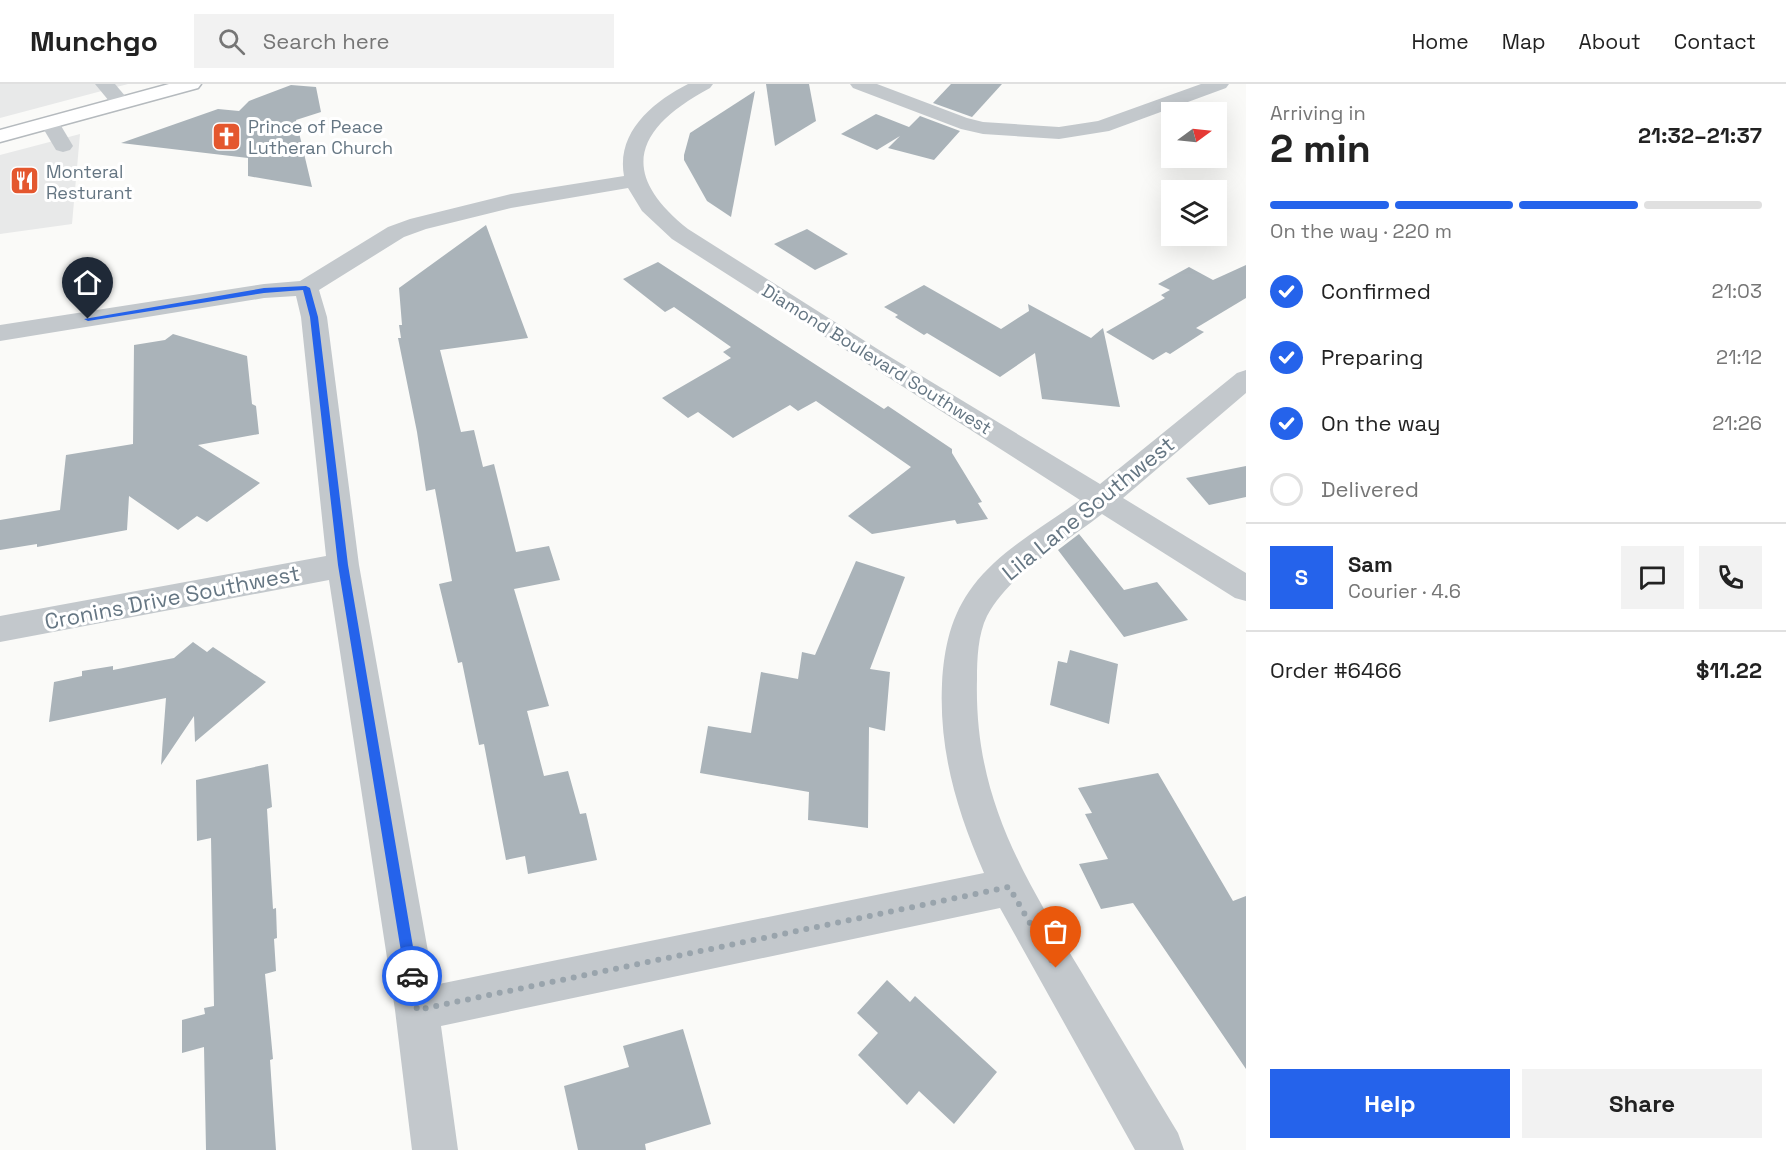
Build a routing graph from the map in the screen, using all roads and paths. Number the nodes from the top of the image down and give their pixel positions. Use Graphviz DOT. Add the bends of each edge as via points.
graph roads {
  1 [pos="105,84"];
  2 [pos="191,84"];
  3 [pos="703,84"];
  4 [pos="860,84"];
  5 [pos="1219,84"];
  6 [pos="121,103"];
  7 [pos="50,123"];
  8 [pos="0,136"];
  9 [pos="63,146"];
  10 [pos="634,181"];
  11 [pos="306,288"];
  12 [pos="0,333"];
  13 [pos="1246,379"];
  14 [pos="1102,498"];
  15 [pos="343,565"];
  16 [pos="1246,589"];
  17 [pos="0,629"];
  18 [pos="1009,887"];
  19 [pos="417,1010"];
  20 [pos="435,1150"];
  21 [pos="1161,1150"];
  1 -- 6 [label="street"];
  2 -- 6 [label="main road"];
  3 -- 10 [label="street" via="665,106 645,126 634,152"];
  4 -- 5 [label="street" via="972,126 1059,133 1102,127"];
  6 -- 7 [label="main road"];
  7 -- 8 [label="main road"];
  7 -- 9 [label="street"];
  10 -- 11 [label="street" via="511,201 418,224 396,232"];
  10 -- 14 [label="street, Diamond Boulevard Southwest" via="654,212 680,234"];
  11 -- 12 [label="street" via="264,291"];
  11 -- 15 [label="street" via="314,317"];
  13 -- 14 [label="street, Lila Lane Southwest"];
  14 -- 16 [label="street, Diamond Boulevard Southwest"];
  14 -- 18 [label="street, Lila Lane Southwest" via="993,585 973,611 962,648 958,689 960,731 970,784 981,826"];
  15 -- 17 [label="street, Cronins Drive Southwest"];
  15 -- 19 [label="street"];
  18 -- 19 [label="street"];
  18 -- 21 [label="street, Lila Lane Southwest"];
  19 -- 20 [label="street"];
}
